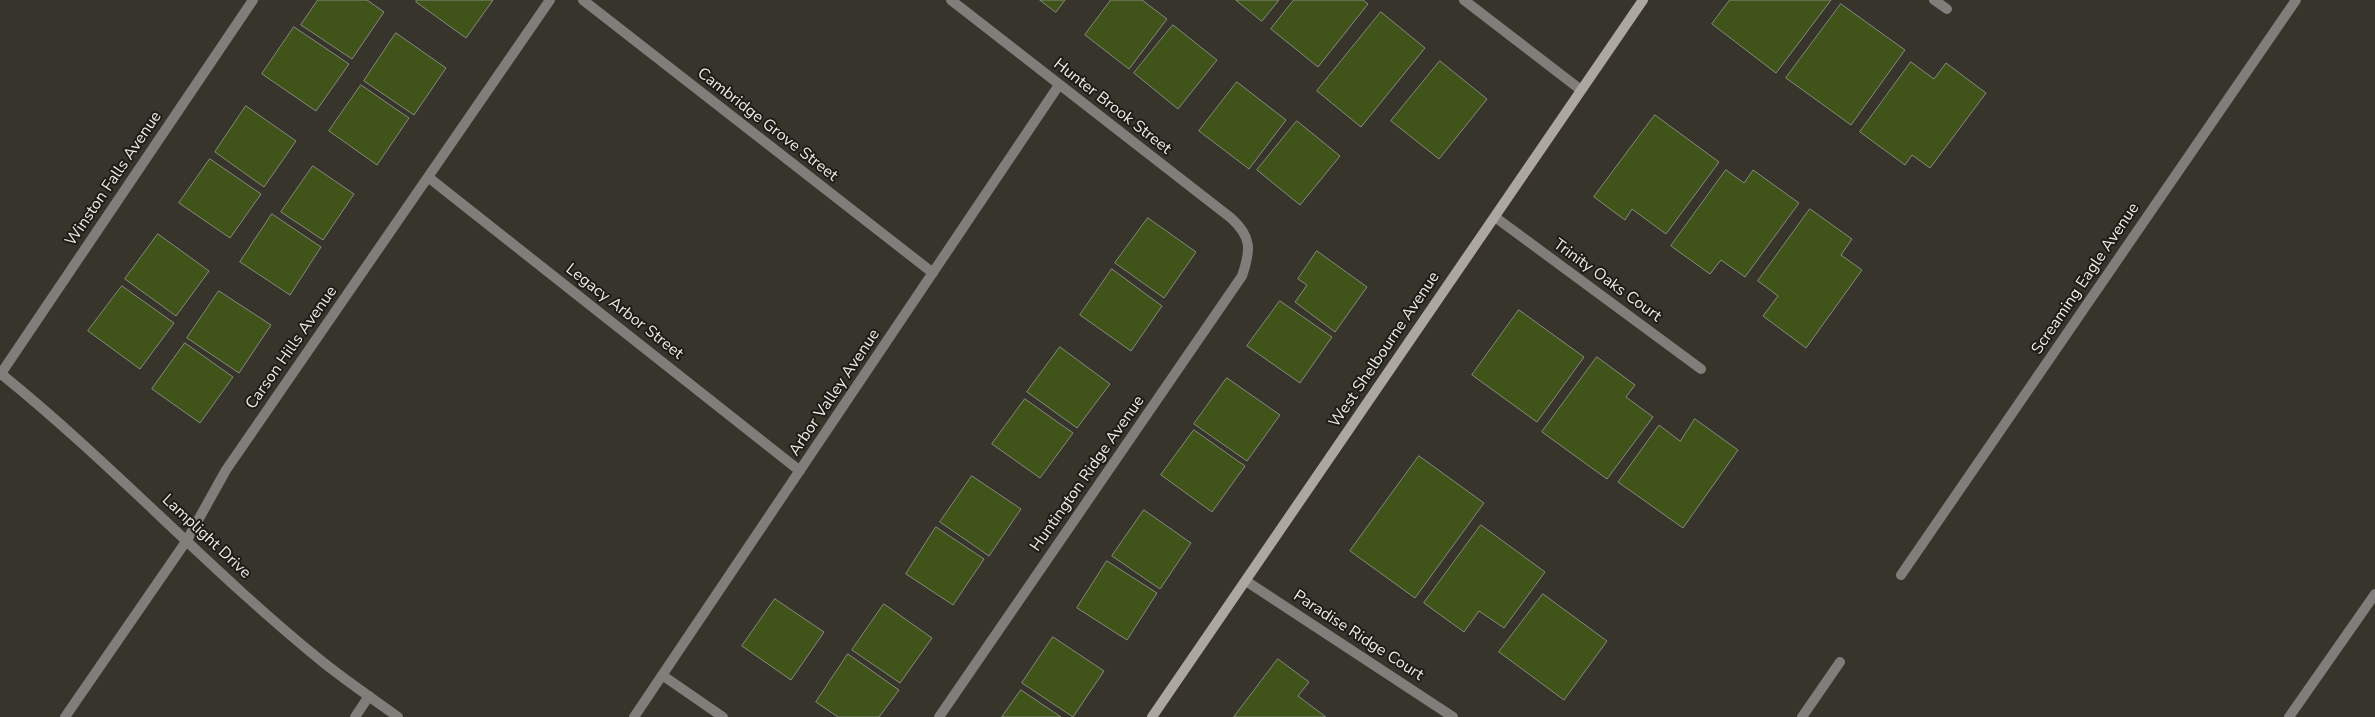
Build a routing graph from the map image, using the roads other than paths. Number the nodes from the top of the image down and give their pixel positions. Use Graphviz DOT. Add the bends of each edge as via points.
graph roads {
  1 [pos="254,0"];
  2 [pos="550,0"];
  3 [pos="583,0"];
  4 [pos="951,0"];
  5 [pos="1464,0"];
  6 [pos="1643,0"];
  7 [pos="1934,0"];
  8 [pos="2296,0"];
  9 [pos="1947,9"];
  10 [pos="1059,85"];
  11 [pos="1582,90"];
  12 [pos="428,177"];
  13 [pos="1495,217"];
  14 [pos="1248,242"];
  15 [pos="933,273"];
  16 [pos="1701,369"];
  17 [pos="0,374"];
  18 [pos="800,471"];
  19 [pos="187,540"];
  20 [pos="1901,575"];
  21 [pos="1246,581"];
  22 [pos="2375,594"];
  23 [pos="1840,662"];
  24 [pos="662,675"];
  25 [pos="369,696"];
  26 [pos="65,717"];
  27 [pos="355,717"];
  28 [pos="398,717"];
  29 [pos="634,717"];
  30 [pos="723,717"];
  31 [pos="939,717"];
  32 [pos="1152,717"];
  33 [pos="1454,717"];
  34 [pos="1802,717"];
  35 [pos="2289,717"];
  1 -- 17 [label="street, Winston Falls Avenue"];
  2 -- 12 [label="street, Carson Hills Avenue"];
  3 -- 15 [label="street, Cambridge Grove Street"];
  4 -- 10 [label="street, Hunter Brook Street"];
  5 -- 11 [label="street"];
  6 -- 11 [label="street, West Shelbourne Avenue"];
  7 -- 9 [label="street"];
  8 -- 20 [label="street, Screaming Eagle Avenue"];
  10 -- 14 [label="street, Hunter Brook Street" via="1231,218 1242,229"];
  10 -- 15 [label="street, Arbor Valley Avenue"];
  11 -- 13 [label="street, West Shelbourne Avenue"];
  12 -- 18 [label="street, Legacy Arbor Street"];
  12 -- 19 [label="street, Carson Hills Avenue" via="226,470"];
  13 -- 16 [label="street, Trinity Oaks Court"];
  13 -- 21 [label="street, West Shelbourne Avenue"];
  14 -- 31 [label="street, Huntington Ridge Avenue" via="1249,257 1242,276"];
  15 -- 18 [label="street, Arbor Valley Avenue"];
  17 -- 19 [label="street, Lamplight Drive" via="47,411"];
  18 -- 24 [label="street, Arbor Valley Avenue"];
  19 -- 25 [label="street, Lamplight Drive" via="325,664"];
  19 -- 26 [label="street, Carson Hills Avenue"];
  21 -- 32 [label="street, West Shelbourne Avenue"];
  21 -- 33 [label="street, Paradise Ridge Court"];
  22 -- 35 [label="street"];
  23 -- 34 [label="street"];
  24 -- 29 [label="street, Arbor Valley Avenue"];
  24 -- 30 [label="street"];
  25 -- 27 [label="street"];
  25 -- 28 [label="street, Lamplight Drive"];
}
